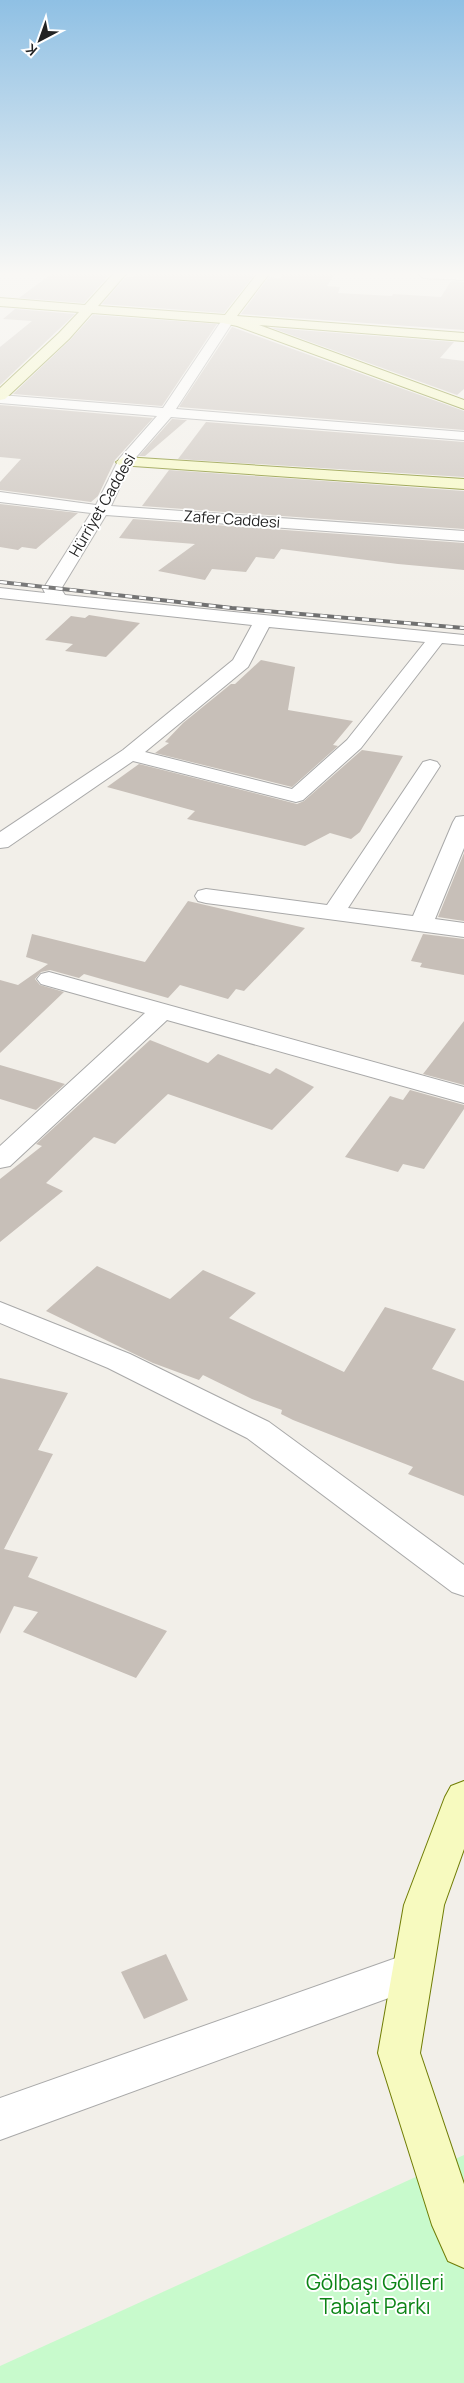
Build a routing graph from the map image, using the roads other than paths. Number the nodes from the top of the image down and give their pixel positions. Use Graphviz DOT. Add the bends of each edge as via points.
graph roads {
  1 [pos="12,385"];
  2 [pos="185,385"];
  3 [pos="410,385"];
  4 [pos="0,397"];
  5 [pos="464,405"];
  6 [pos="167,412"];
  7 [pos="464,436"];
  8 [pos="124,462"];
  9 [pos="464,484"];
  10 [pos="0,497"];
  11 [pos="101,510"];
  12 [pos="464,536"];
  13 [pos="0,593"];
  14 [pos="62,600"];
  15 [pos="263,621"];
  16 [pos="437,638"];
  17 [pos="464,640"];
  18 [pos="130,754"];
  19 [pos="430,766"];
  20 [pos="464,822"];
  21 [pos="0,842"];
  22 [pos="206,896"];
  23 [pos="333,913"];
  24 [pos="421,925"];
  25 [pos="464,930"];
  26 [pos="49,979"];
  27 [pos="162,1011"];
  28 [pos="464,1095"];
  29 [pos="0,1160"];
  30 [pos="0,1312"];
  31 [pos="464,1583"];
  32 [pos="464,1797"];
  33 [pos="413,1971"];
  34 [pos="0,2119"];
  35 [pos="460,2235"];
  1 -- 4 [label="street"];
  2 -- 6 [label="street, Hürriyet Caddesi"];
  3 -- 5 [label="street"];
  4 -- 6 [label="street"];
  6 -- 7 [label="street"];
  6 -- 8 [label="street, Hürriyet Caddesi"];
  8 -- 9 [label="street"];
  8 -- 11 [label="street, Hürriyet Caddesi"];
  10 -- 11 [label="street, Zafer Caddesi"];
  11 -- 12 [label="street, Zafer Caddesi"];
  11 -- 14 [label="street, Hürriyet Caddesi" via="52,589 54,595"];
  13 -- 14 [label="street"];
  14 -- 15 [label="street"];
  15 -- 16 [label="street"];
  15 -- 18 [label="street" via="241,664"];
  16 -- 17 [label="street"];
  16 -- 18 [label="street" via="354,744 296,796"];
  18 -- 21 [label="street"];
  19 -- 23 [label="street"];
  20 -- 24 [label="street"];
  22 -- 23 [label="street"];
  23 -- 24 [label="street"];
  24 -- 25 [label="street"];
  26 -- 27 [label="street"];
  27 -- 28 [label="street"];
  27 -- 29 [label="street"];
  30 -- 31 [label="street" via="119,1361 258,1430"];
  32 -- 33 [label="street" via="424,1905"];
  33 -- 34 [label="street"];
  33 -- 35 [label="street" via="399,2053"];
}
